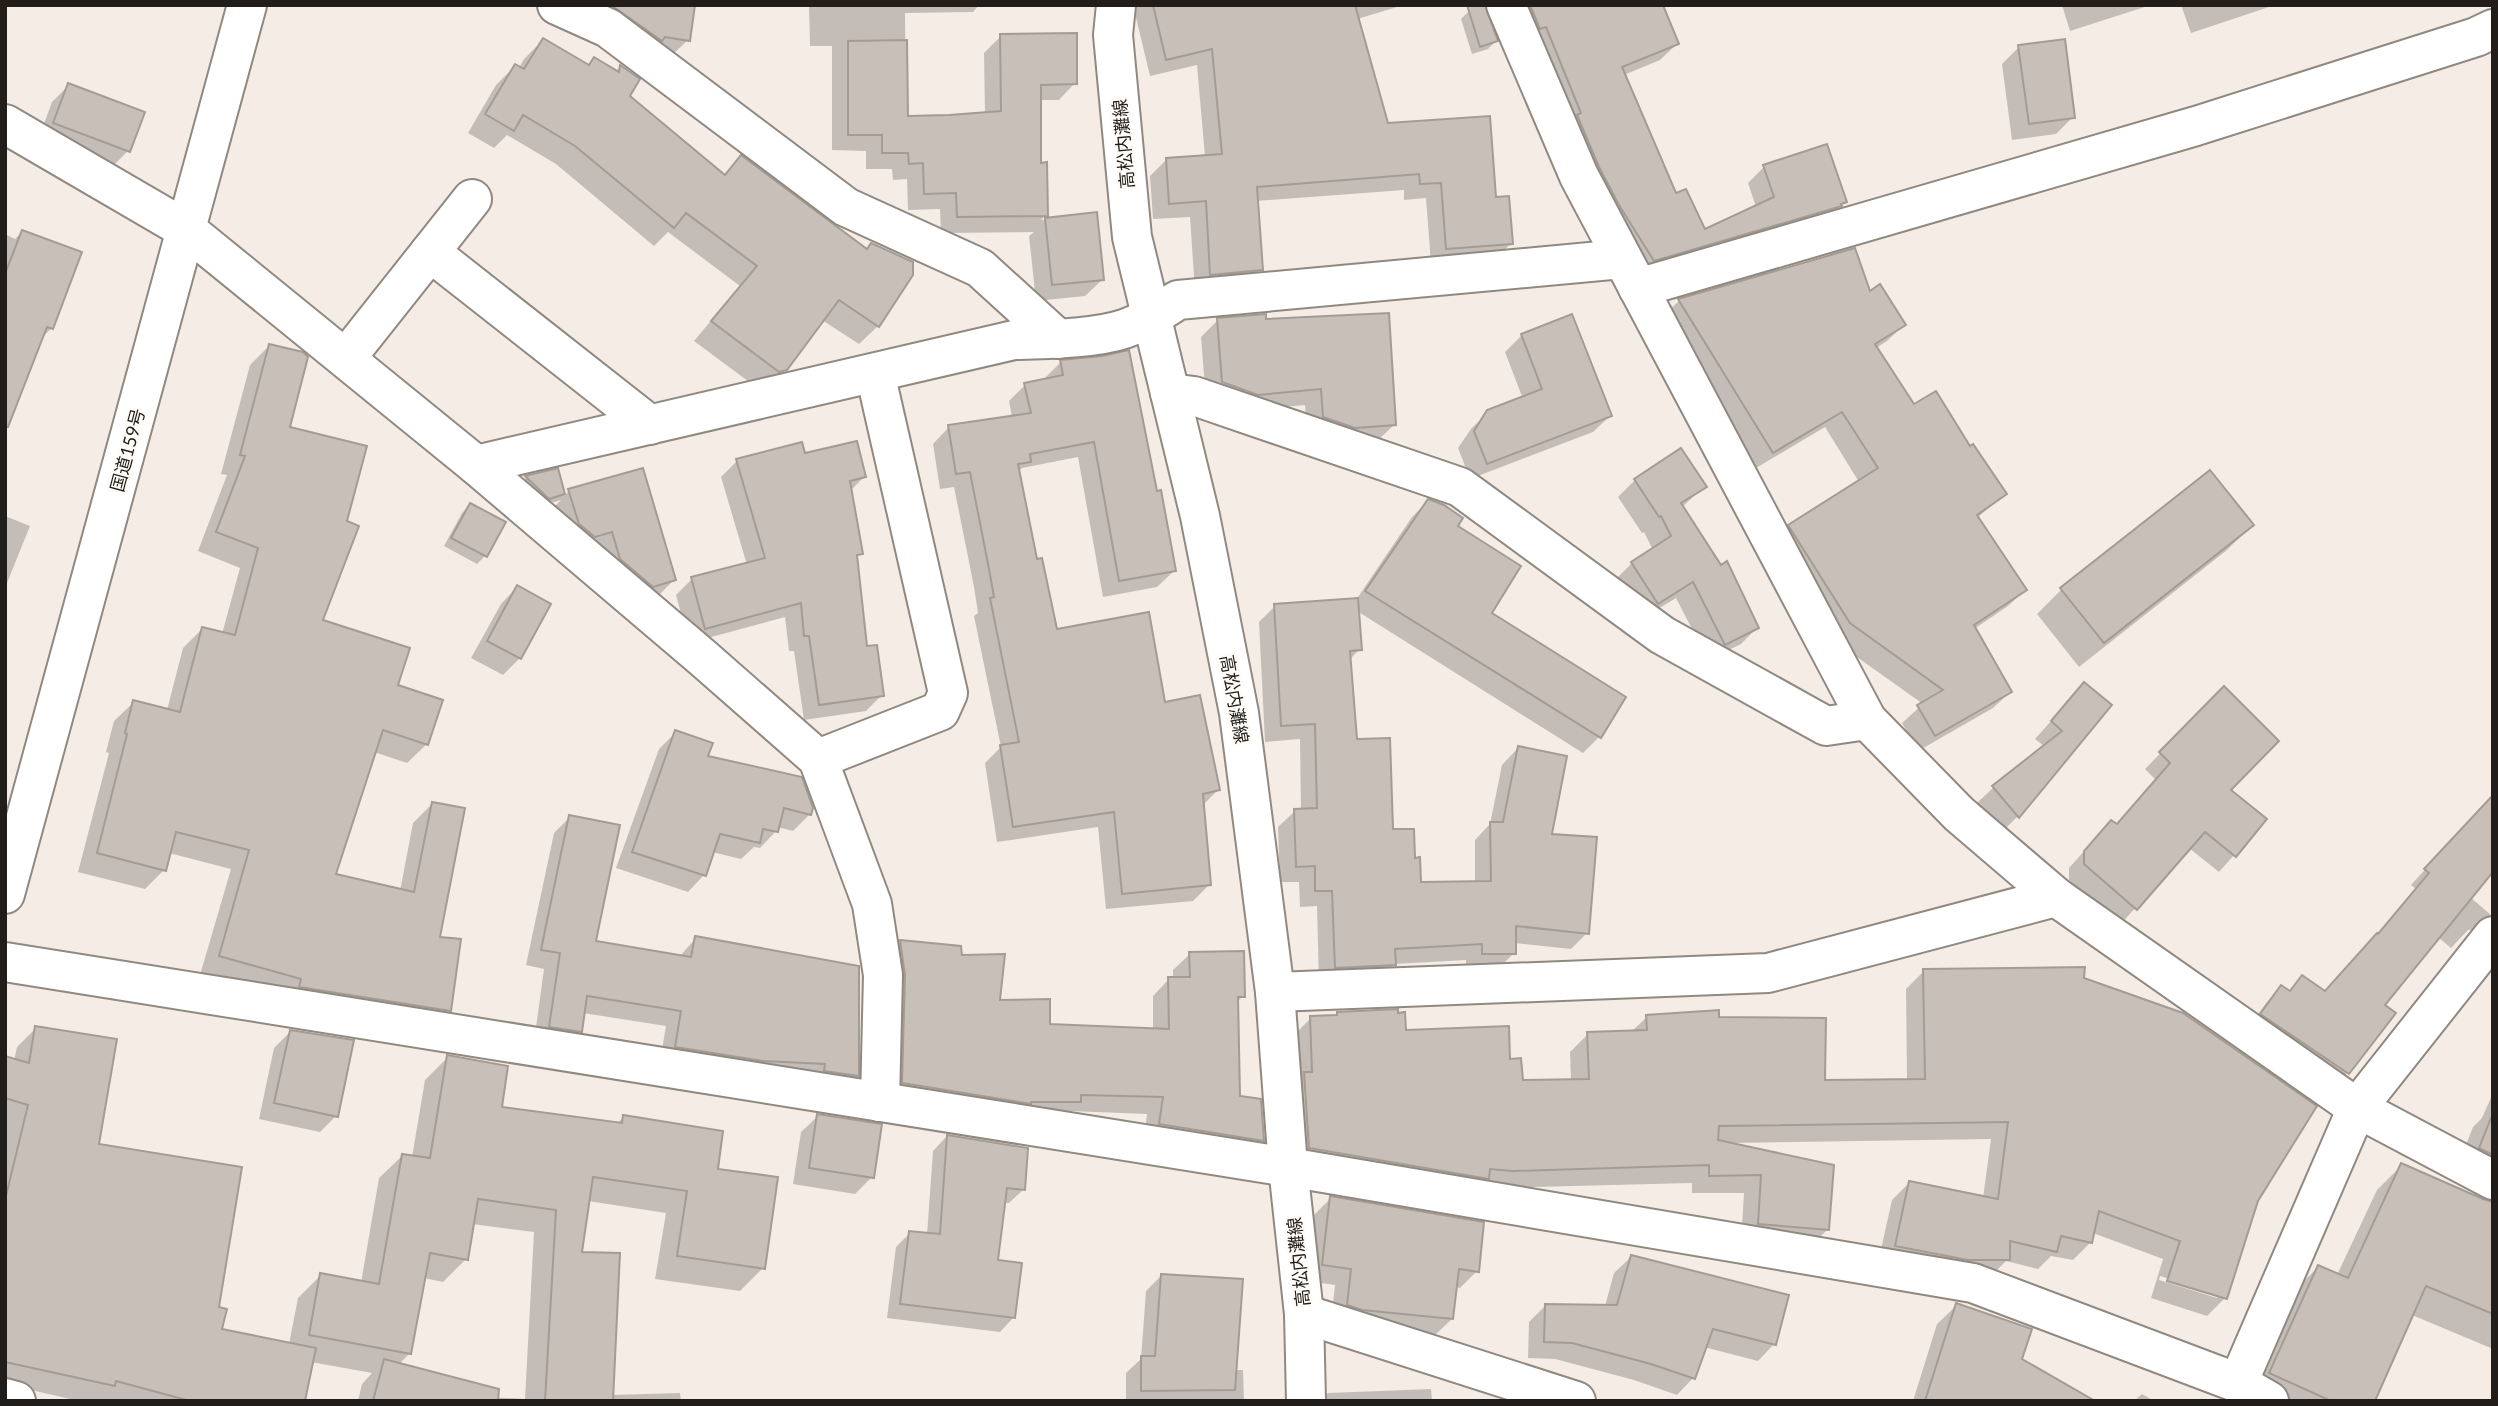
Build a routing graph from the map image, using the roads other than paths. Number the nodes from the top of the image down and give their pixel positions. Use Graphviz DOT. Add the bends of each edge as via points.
graph roads {
  1 [pos="247,5"];
  2 [pos="557,5"];
  3 [pos="1116,5"];
  4 [pos="1506,5"];
  5 [pos="2493,29"];
  6 [pos="5,124"];
  7 [pos="472,199"];
  8 [pos="187,230"];
  9 [pos="430,252"];
  10 [pos="980,268"];
  11 [pos="1630,274"];
  12 [pos="1151,317"];
  13 [pos="1058,339"];
  14 [pos="1014,340"];
  15 [pos="346,358"];
  16 [pos="875,373"];
  17 [pos="1170,393"];
  18 [pos="650,425"];
  19 [pos="476,465"];
  20 [pos="1867,720"];
  21 [pos="818,759"];
  22 [pos="5,894"];
  23 [pos="2056,897"];
  24 [pos="2493,936"];
  25 [pos="5,962"];
  26 [pos="1275,992"];
  27 [pos="880,1102"];
  28 [pos="2357,1108"];
  29 [pos="1288,1167"];
  30 [pos="2493,1180"];
  31 [pos="1304,1314"];
  32 [pos="2253,1392"];
  33 [pos="5,1398"];
  34 [pos="16,1401"];
  35 [pos="1306,1401"];
  36 [pos="1576,1401"];
  1 -- 8 [label="main road, 国道159号"];
  2 -- 10 [label="main road" via="608,29 846,207"];
  3 -- 12 [label="main road, 高松内灘線" via="1113,35 1132,237"];
  4 -- 11 [label="main road" via="1579,176"];
  5 -- 11 [label="main road" via="2196,126"];
  6 -- 8 [label="main road"];
  7 -- 9 [label="main road"];
  8 -- 15 [label="main road"];
  8 -- 22 [label="main road, 国道159号"];
  9 -- 15 [label="main road"];
  9 -- 18 [label="main road"];
  10 -- 13 [label="main road"];
  10 -- 14 [label="main road"];
  11 -- 12 [label="main road" via="1178,300"];
  11 -- 20 [label="main road"];
  12 -- 13 [label="main road" via="1122,330"];
  12 -- 17 [label="main road, 高松内灘線"];
  13 -- 14 [label="main road"];
  14 -- 16 [label="main road"];
  15 -- 19 [label="main road"];
  16 -- 18 [label="main road"];
  16 -- 21 [label="main road" via="948,692 940,711"];
  17 -- 20 [label="main road" via="1194,396 1460,487 1662,635 1826,726"];
  17 -- 26 [label="main road, 高松内灘線" via="1239,713"];
  18 -- 19 [label="main road"];
  19 -- 21 [label="main road"];
  20 -- 23 [label="main road" via="1959,814"];
  21 -- 27 [label="main road" via="872,904 883,975"];
  23 -- 26 [label="main road" via="1768,973"];
  23 -- 28 [label="main road"];
  24 -- 28 [label="main road"];
  25 -- 27 [label="main road"];
  26 -- 29 [label="main road, 高松内灘線"];
  27 -- 29 [label="main road"];
  28 -- 30 [label="main road"];
  28 -- 32 [label="main road"];
  29 -- 31 [label="main road, 高松内灘線"];
  29 -- 32 [label="main road" via="1973,1283"];
  31 -- 35 [label="main road, 高松内灘線"];
  31 -- 36 [label="main road"];
  33 -- 34 [label="main road"];
}
